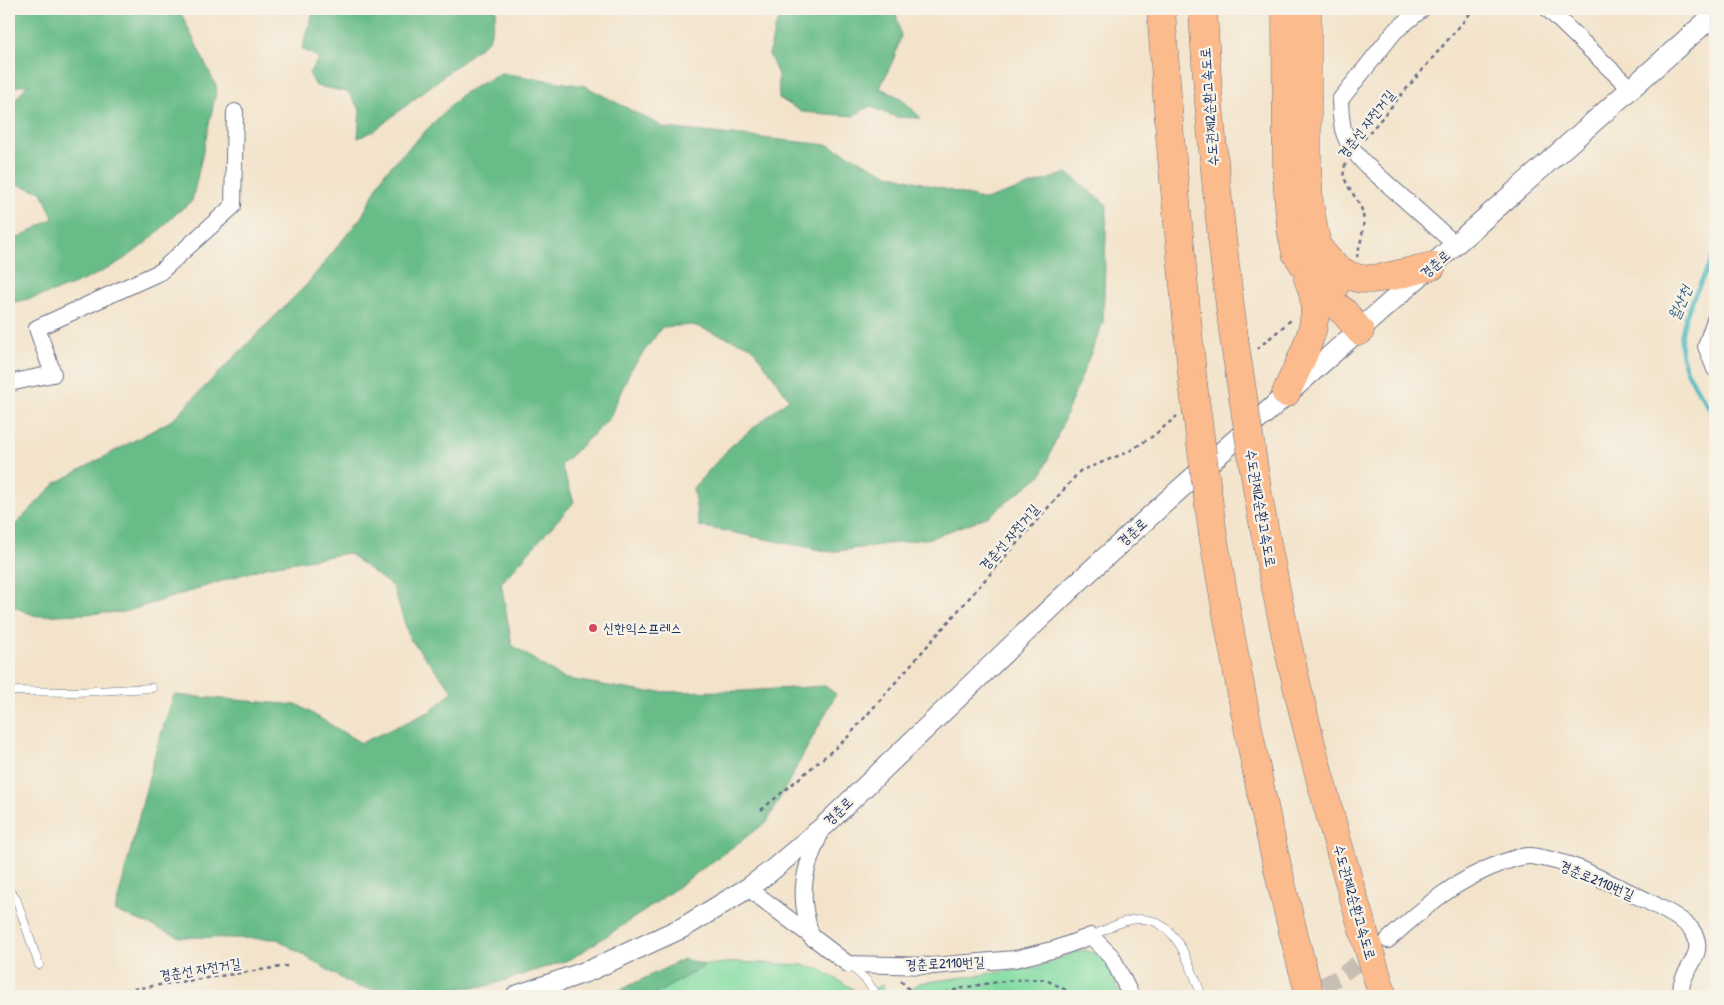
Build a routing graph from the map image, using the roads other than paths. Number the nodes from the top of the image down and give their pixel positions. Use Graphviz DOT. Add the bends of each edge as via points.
graph roads {
  1 [pos="1161,9"];
  2 [pos="1203,9"];
  3 [pos="1286,9"];
  4 [pos="1307,9"];
  5 [pos="1422,9"];
  6 [pos="1548,9"];
  7 [pos="1715,14"];
  8 [pos="1631,89"];
  9 [pos="235,112"];
  10 [pos="1456,245"];
  11 [pos="1307,250"];
  12 [pos="1432,266"];
  13 [pos="1715,320"];
  14 [pos="1352,321"];
  15 [pos="1715,369"];
  16 [pos="9,383"];
  17 [pos="1286,393"];
  18 [pos="152,688"];
  19 [pos="9,690"];
  20 [pos="825,825"];
  21 [pos="748,888"];
  22 [pos="9,892"];
  23 [pos="1091,936"];
  24 [pos="812,938"];
  25 [pos="1388,940"];
  26 [pos="39,964"];
  27 [pos="848,964"];
  28 [pos="516,996"];
  29 [pos="878,996"];
  30 [pos="1132,996"];
  31 [pos="1202,996"];
  32 [pos="1310,996"];
  33 [pos="1382,996"];
  34 [pos="1683,996"];
  1 -- 32 [label="highway, bridge" via="1193,384 1213,535 1262,799"];
  2 -- 33 [label="highway, 수도권제2순환고속도로, bridge" via="1215,183 1244,345 1258,495 1302,709"];
  3 -- 11 [label="highway" via="1289,214"];
  4 -- 11 [label="highway"];
  5 -- 10 [label="street" via="1395,31 1340,100 1341,129 1354,152"];
  6 -- 8 [label="street"];
  7 -- 8 [label="street, 경춘로"];
  8 -- 10 [label="street, 경춘로"];
  9 -- 16 [label="street" via="233,206 160,272 37,328 53,374"];
  10 -- 12 [label="street, 경춘로"];
  11 -- 12 [label="highway" via="1358,279"];
  11 -- 14 [label="highway" via="1325,297"];
  11 -- 17 [label="highway" via="1316,314"];
  12 -- 14 [label="street, 경춘로"];
  13 -- 15 [label="street" via="1706,346"];
  14 -- 17 [label="street, 경춘로"];
  17 -- 20 [label="street, 경춘로" via="1076,584"];
  18 -- 19 [label="lane" via="76,692"];
  20 -- 21 [label="street, 경춘로"];
  20 -- 24 [label="street" via="813,848 803,882 804,912"];
  21 -- 24 [label="street"];
  21 -- 28 [label="street, 경춘로" via="684,927 591,970"];
  22 -- 26 [label="lane" via="16,898"];
  23 -- 27 [label="street, 경춘로2110번길" via="1015,959 948,966"];
  23 -- 30 [label="street" via="1112,957"];
  23 -- 31 [label="lane" via="1142,918 1160,925 1183,951"];
  24 -- 27 [label="street"];
  25 -- 34 [label="street, 경춘로2110번길" via="1456,884 1473,874 1530,856 1583,870 1674,915 1691,927 1697,950 1682,981"];
  27 -- 29 [label="lane"];
}
